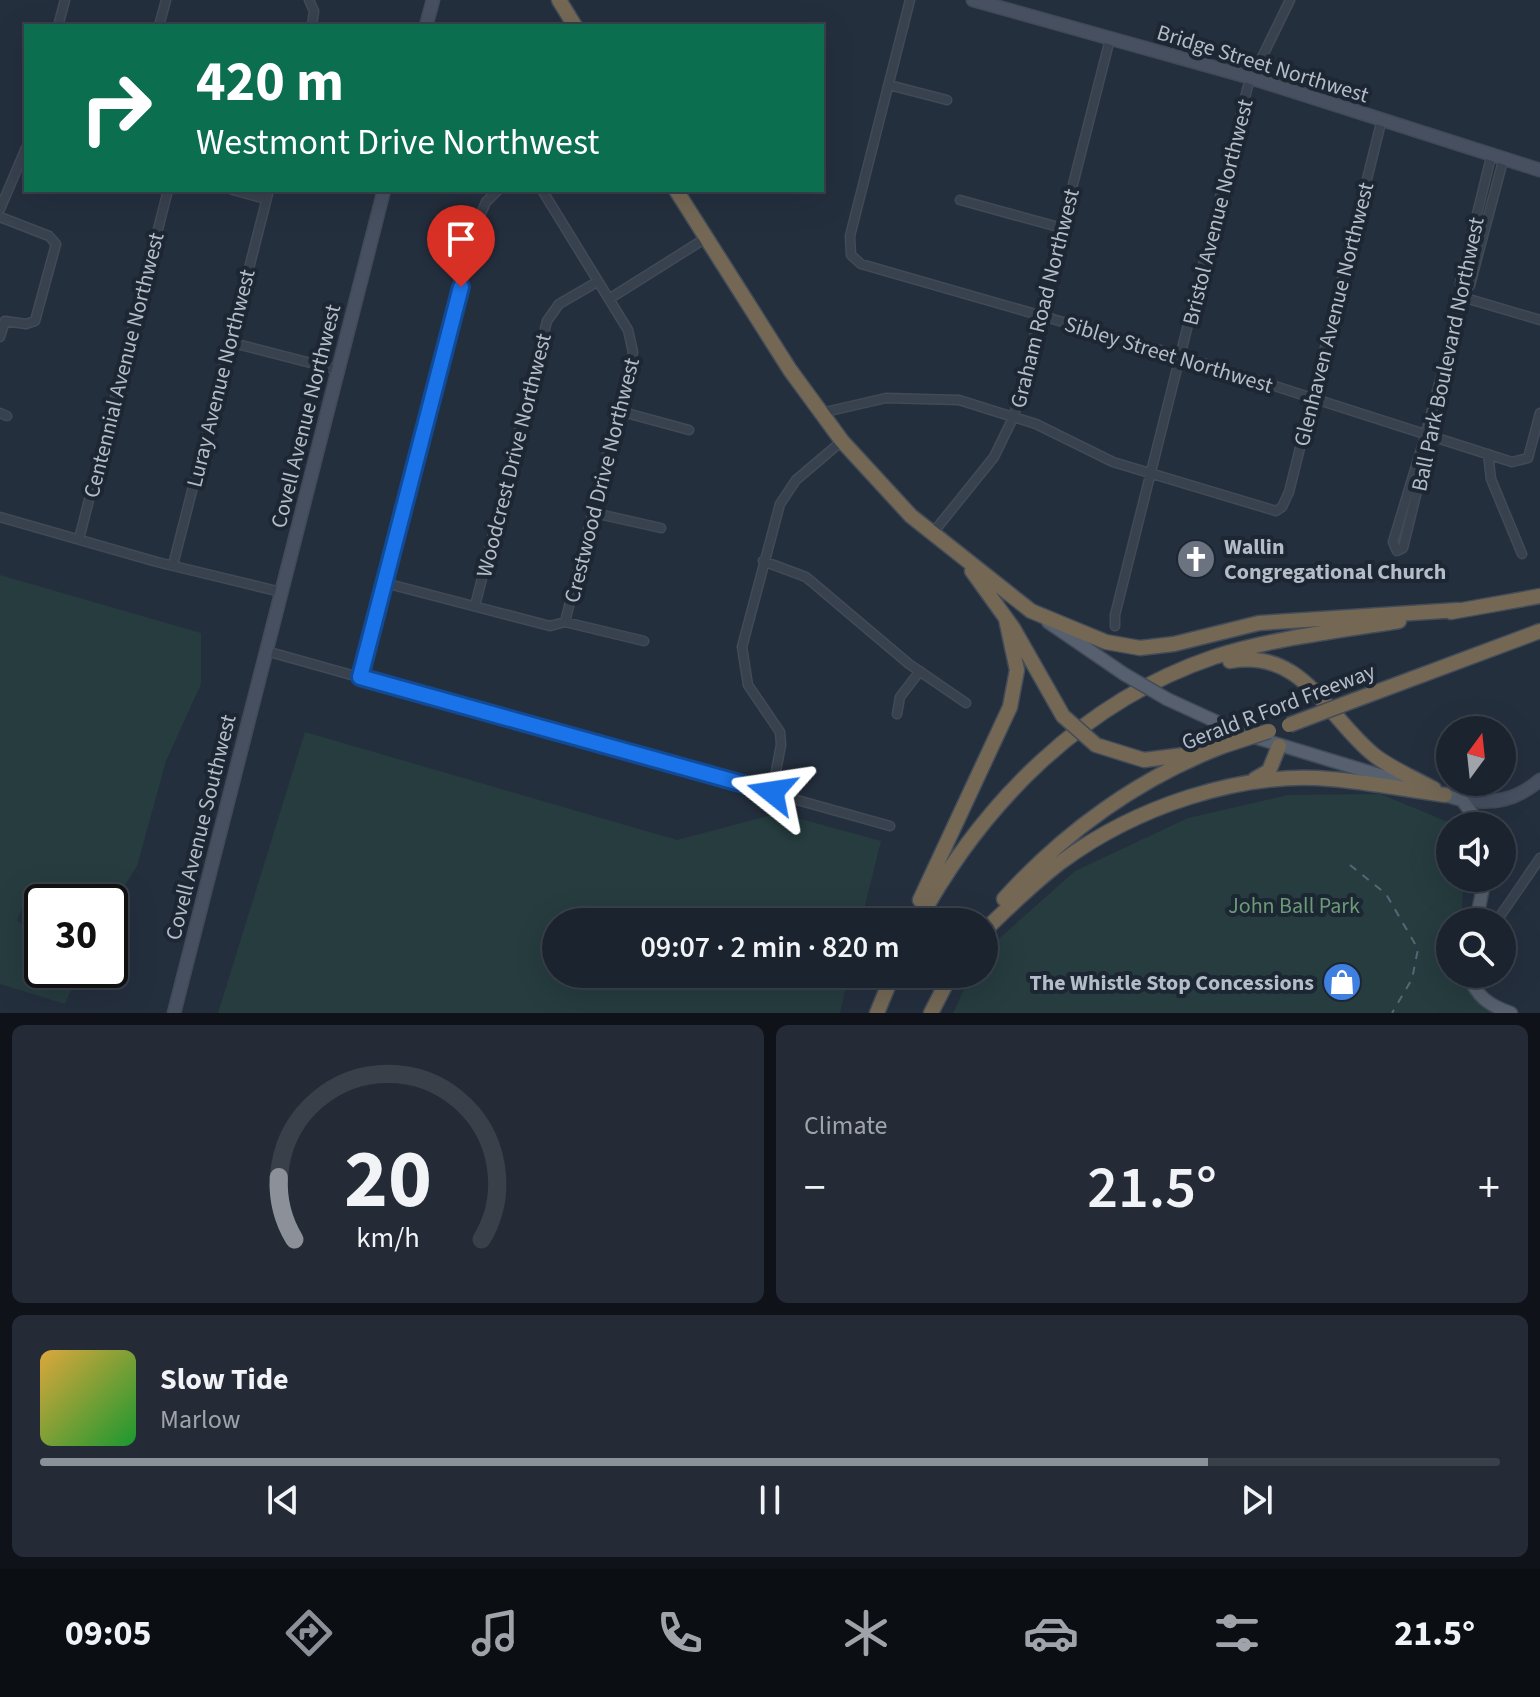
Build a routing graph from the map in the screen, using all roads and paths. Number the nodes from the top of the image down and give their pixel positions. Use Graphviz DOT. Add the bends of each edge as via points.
graph roads {
  1 [pos="65,0"];
  2 [pos="166,0"];
  3 [pos="433,0"];
  4 [pos="559,0"];
  5 [pos="910,0"];
  6 [pos="973,0"];
  7 [pos="1290,0"];
  8 [pos="311,2"];
  9 [pos="59,24"];
  10 [pos="160,24"];
  11 [pos="312,24"];
  12 [pos="427,24"];
  13 [pos="574,24"];
  14 [pos="1110,39"];
  15 [pos="1252,78"];
  16 [pos="889,85"];
  17 [pos="947,100"];
  18 [pos="1382,119"];
  19 [pos="24,153"];
  20 [pos="1498,155"];
  21 [pos="1540,170"];
  22 [pos="167,192"];
  23 [pos="383,192"];
  24 [pos="496,192"];
  25 [pos="543,192"];
  26 [pos="677,192"];
  27 [pos="268,194"];
  28 [pos="960,200"];
  29 [pos="0,209"];
  30 [pos="0,217"];
  31 [pos="1062,228"];
  32 [pos="706,238"];
  33 [pos="597,282"];
  34 [pos="1462,297"];
  35 [pos="609,299"];
  36 [pos="1040,315"];
  37 [pos="3,320"];
  38 [pos="1540,320"];
  39 [pos="0,337"];
  40 [pos="229,342"];
  41 [pos="1181,356"];
  42 [pos="338,370"];
  43 [pos="1312,398"];
  44 [pos="619,411"];
  45 [pos="821,413"];
  46 [pos="1540,413"];
  47 [pos="1014,416"];
  48 [pos="689,430"];
  49 [pos="1426,433"];
  50 [pos="842,441"];
  51 [pos="1488,454"];
  52 [pos="1150,474"];
  53 [pos="594,513"];
  54 [pos="0,517"];
  55 [pos="661,528"];
  56 [pos="932,535"];
  57 [pos="79,539"];
  58 [pos="1397,551"];
  59 [pos="1522,554"];
  60 [pos="763,561"];
  61 [pos="969,564"];
  62 [pos="173,565"];
  63 [pos="385,583"];
  64 [pos="281,592"];
  65 [pos="1540,596"];
  66 [pos="475,606"];
  67 [pos="1458,610"];
  68 [pos="1031,611"];
  69 [pos="1006,619"];
  70 [pos="565,622"];
  71 [pos="1115,626"];
  72 [pos="1540,631"];
  73 [pos="644,641"];
  74 [pos="266,651"];
  75 [pos="920,671"];
  76 [pos="360,677"];
  77 [pos="1164,678"];
  78 [pos="966,703"];
  79 [pos="897,714"];
  80 [pos="1279,746"];
  81 [pos="1221,747"];
  82 [pos="1540,780"];
  83 [pos="1240,785"];
  84 [pos="1436,790"];
  85 [pos="772,792"];
  86 [pos="1436,792"];
  87 [pos="1436,794"];
  88 [pos="1448,796"];
  89 [pos="1462,800"];
  90 [pos="1471,812"];
  91 [pos="890,826"];
  92 [pos="1540,858"];
  93 [pos="917,908"];
  94 [pos="927,908"];
  95 [pos="997,908"];
  96 [pos="1506,908"];
  97 [pos="998,918"];
  98 [pos="886,988"];
  99 [pos="944,988"];
  100 [pos="1475,988"];
  101 [pos="174,1013"];
  102 [pos="877,1013"];
  103 [pos="931,1013"];
  104 [pos="1511,1013"];
  1 -- 9 [label="street"];
  2 -- 10 [label="street"];
  3 -- 12 [label="street"];
  4 -- 13 [label="highway"];
  5 -- 16 [label="street"];
  6 -- 14 [label="street, Bridge Street Northwest"];
  7 -- 15 [label="street, Bristol Avenue Northwest"];
  8 -- 11 [label="street"];
  14 -- 15 [label="street, Bridge Street Northwest"];
  14 -- 31 [label="street, Graham Road Northwest"];
  15 -- 18 [label="street, Bridge Street Northwest"];
  15 -- 41 [label="street, Bristol Avenue Northwest"];
  16 -- 17 [label="street"];
  16 -- 36 [label="street, Sibley Street Northwest" via="850,236 851,255 880,272"];
  18 -- 20 [label="street, Bridge Street Northwest"];
  18 -- 43 [label="street, Glenhaven Avenue Northwest"];
  19 -- 29 [label="street"];
  20 -- 21 [label="street, Bridge Street Northwest"];
  20 -- 34 [label="street, Ball Park Boulevard Northwest" via="1460,283"];
  22 -- 57 [label="street, Centennial Avenue Northwest"];
  23 -- 42 [label="street, Covell Avenue Northwest"];
  24 -- 63 [label="street" via="479,218"];
  25 -- 33 [label="street"];
  26 -- 32 [label="highway"];
  27 -- 40 [label="street, Luray Avenue Northwest"];
  28 -- 31 [label="street"];
  30 -- 37 [label="street" via="55,240 35,321"];
  31 -- 36 [label="street, Graham Road Northwest"];
  32 -- 35 [label="street"];
  32 -- 45 [label="highway"];
  33 -- 35 [label="street"];
  33 -- 66 [label="street, Woodcrest Drive Northwest" via="559,304 547,321"];
  34 -- 38 [label="street"];
  34 -- 49 [label="street, Ball Park Boulevard Northwest"];
  35 -- 44 [label="street, Crestwood Drive Northwest" via="632,337"];
  36 -- 41 [label="street, Sibley Street Northwest"];
  36 -- 47 [label="street, Graham Road Northwest"];
  37 -- 39 [label="street"];
  40 -- 42 [label="street"];
  40 -- 62 [label="street, Luray Avenue Northwest"];
  41 -- 43 [label="street, Sibley Street Northwest"];
  41 -- 52 [label="street, Bristol Avenue Northwest"];
  42 -- 64 [label="street, Covell Avenue Northwest"];
  43 -- 49 [label="street, Sibley Street Northwest"];
  43 -- 52 [label="street, Glenhaven Avenue Northwest" via="1282,507 1271,511"];
  44 -- 48 [label="street"];
  44 -- 53 [label="street, Crestwood Drive Northwest"];
  45 -- 47 [label="street" via="862,401 923,397 959,400"];
  45 -- 50 [label="highway"];
  46 -- 51 [label="street, Sibley Street Northwest" via="1530,452 1521,462"];
  47 -- 52 [label="street"];
  47 -- 56 [label="street, Graham Road Northwest" via="994,457"];
  49 -- 51 [label="street, Sibley Street Northwest"];
  49 -- 58 [label="street, Ball Park Boulevard Northwest" via="1393,542"];
  50 -- 56 [label="highway"];
  50 -- 60 [label="street" via="788,491"];
  51 -- 59 [label="street" via="1491,479"];
  52 -- 71 [label="street, Bristol Avenue Northwest"];
  53 -- 55 [label="street"];
  53 -- 70 [label="street, Crestwood Drive Northwest"];
  54 -- 57 [label="street"];
  56 -- 61 [label="highway"];
  57 -- 62 [label="street"];
  60 -- 75 [label="street" via="806,577"];
  60 -- 85 [label="street" via="742,667 780,732"];
  61 -- 68 [label="highway"];
  61 -- 69 [label="highway"];
  62 -- 64 [label="street"];
  63 -- 66 [label="street"];
  63 -- 76 [label="street"];
  64 -- 74 [label="street, Covell Avenue Northwest"];
  65 -- 67 [label="highway, Gerald R Ford Freeway"];
  66 -- 70 [label="street" via="550,626"];
  67 -- 68 [label="highway" via="1259,623 1140,648 1106,642"];
  67 -- 77 [label="highway, Gerald R Ford Freeway" via="1258,646"];
  68 -- 80 [label="main road, bridge" via="1167,699"];
  69 -- 81 [label="highway, bridge" via="1063,716 1096,745 1125,757 1154,760"];
  69 -- 93 [label="highway" via="1017,670 1010,707"];
  70 -- 73 [label="street"];
  72 -- 81 [label="highway, Gerald R Ford Freeway, bridge"];
  74 -- 76 [label="street"];
  74 -- 101 [label="street, Covell Avenue Southwest"];
  75 -- 78 [label="street"];
  75 -- 79 [label="street" via="900,697"];
  76 -- 85 [label="street"];
  77 -- 84 [label="highway" via="1251,658 1282,666 1315,689 1373,754"];
  77 -- 94 [label="highway, Gerald R Ford Freeway" via="1088,722 1026,775 970,838"];
  80 -- 83 [label="highway" via="1269,771"];
  80 -- 86 [label="main road"];
  81 -- 95 [label="highway, Gerald R Ford Freeway" via="1094,817 1025,875"];
  82 -- 89 [label="street" via="1502,801"];
  83 -- 87 [label="highway" via="1330,779"];
  83 -- 97 [label="highway" via="1179,802 1101,836 1036,881"];
  85 -- 91 [label="street"];
  88 -- 89 [label="main road"];
  89 -- 90 [label="main road"];
  92 -- 96 [label="street"];
  98 -- 102 [label="highway"];
  99 -- 103 [label="highway"];
  100 -- 104 [label="main road" via="1496,1008"];
}
